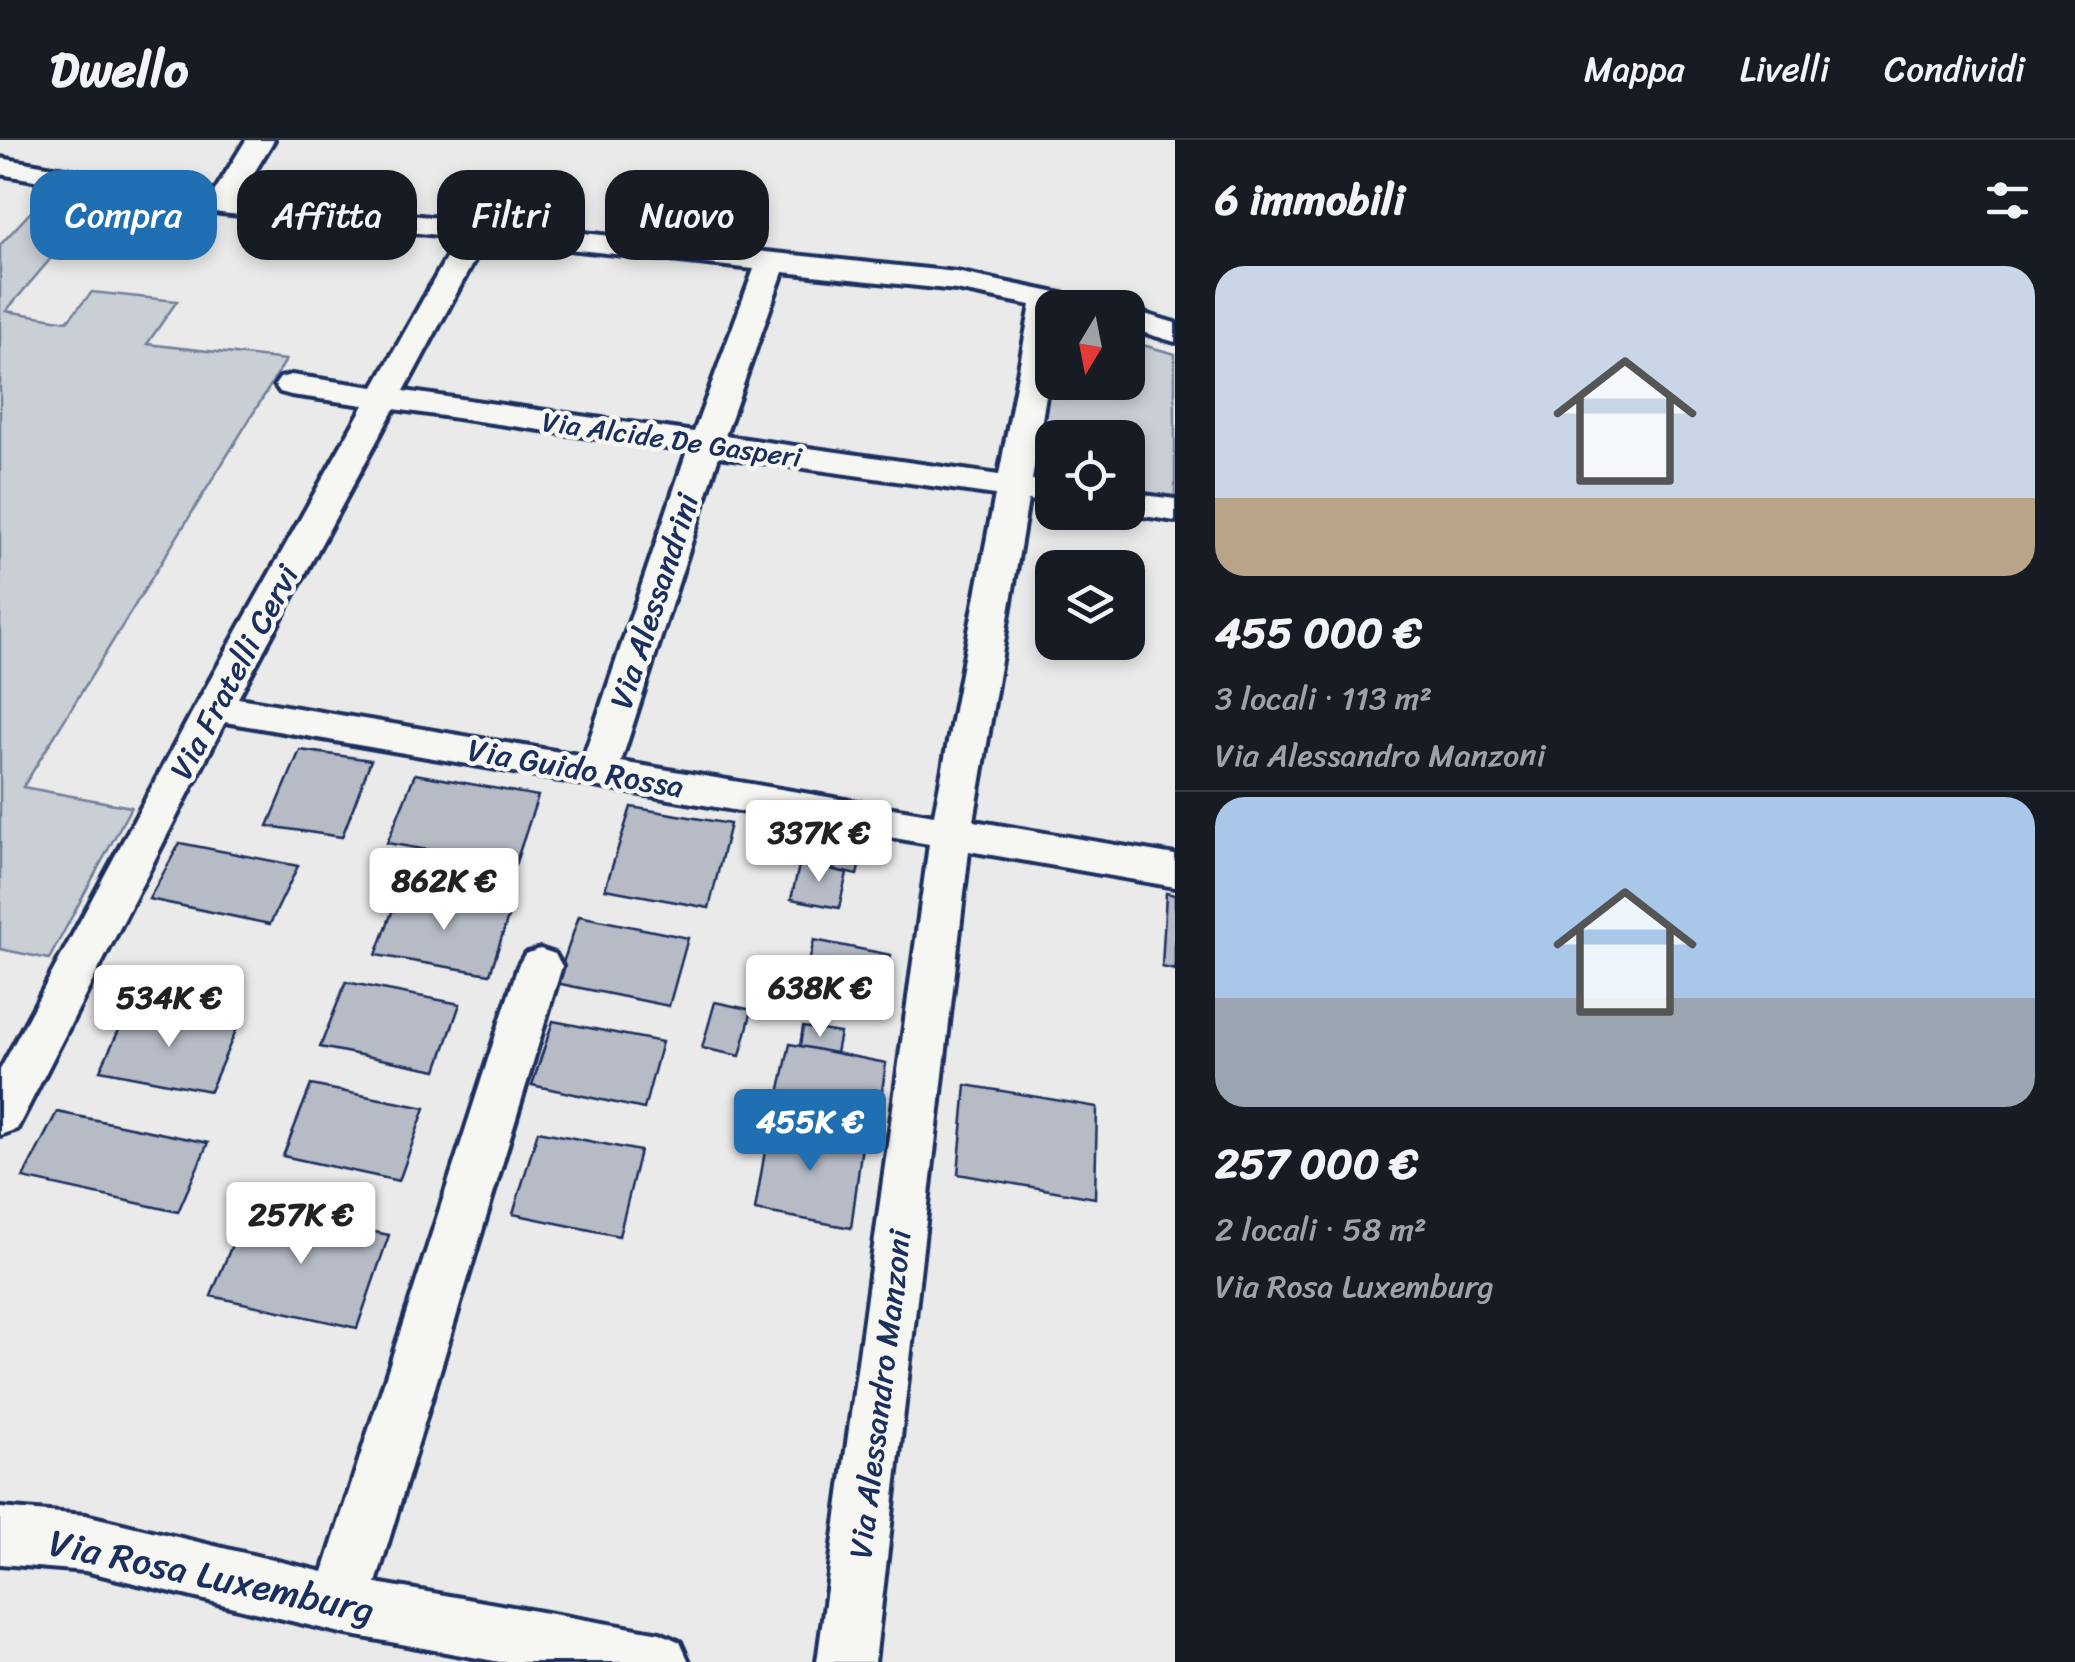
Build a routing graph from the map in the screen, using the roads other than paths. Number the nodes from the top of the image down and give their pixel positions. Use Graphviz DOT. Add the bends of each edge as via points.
graph roads {
  1 [pos="260,140"];
  2 [pos="0,166"];
  3 [pos="222,204"];
  4 [pos="437,230"];
  5 [pos="585,244"];
  6 [pos="459,260"];
  7 [pos="772,261"];
  8 [pos="1035,296"];
  9 [pos="1145,323"];
  10 [pos="1175,333"];
  11 [pos="291,385"];
  12 [pos="382,398"];
  13 [pos="1049,400"];
  14 [pos="706,444"];
  15 [pos="1032,490"];
  16 [pos="1145,506"];
  17 [pos="1175,510"];
  18 [pos="214,707"];
  19 [pos="598,772"];
  20 [pos="952,833"];
  21 [pos="1175,871"];
  22 [pos="540,966"];
  23 [pos="0,1116"];
  24 [pos="0,1536"];
  25 [pos="341,1605"];
  26 [pos="660,1662"];
  27 [pos="846,1662"];
  1 -- 3 [label="street"];
  2 -- 3 [label="street"];
  3 -- 4 [label="street"];
  5 -- 7 [label="street"];
  6 -- 12 [label="street, Via Fratelli Cervi"];
  7 -- 8 [label="street"];
  7 -- 14 [label="street, Via Alessandrini"];
  9 -- 10 [label="street"];
  11 -- 12 [label="street, Via Alcide De Gasperi"];
  12 -- 14 [label="street, Via Alcide De Gasperi"];
  12 -- 18 [label="street, Via Fratelli Cervi"];
  13 -- 15 [label="street, Via Alessandro Manzoni"];
  14 -- 15 [label="street, Via Alcide De Gasperi"];
  14 -- 19 [label="street, Via Alessandrini"];
  15 -- 20 [label="street, Via Alessandro Manzoni"];
  16 -- 17 [label="street"];
  18 -- 19 [label="street, Via Guido Rossa"];
  18 -- 23 [label="street, Via Fratelli Cervi"];
  19 -- 20 [label="street, Via Guido Rossa"];
  20 -- 21 [label="street, Via Guido Rossa"];
  20 -- 27 [label="street, Via Alessandro Manzoni"];
  22 -- 25 [label="street"];
  24 -- 25 [label="street, Via Rosa Luxemburg" via="85,1543"];
  25 -- 26 [label="street, Via Rosa Luxemburg"];
}
